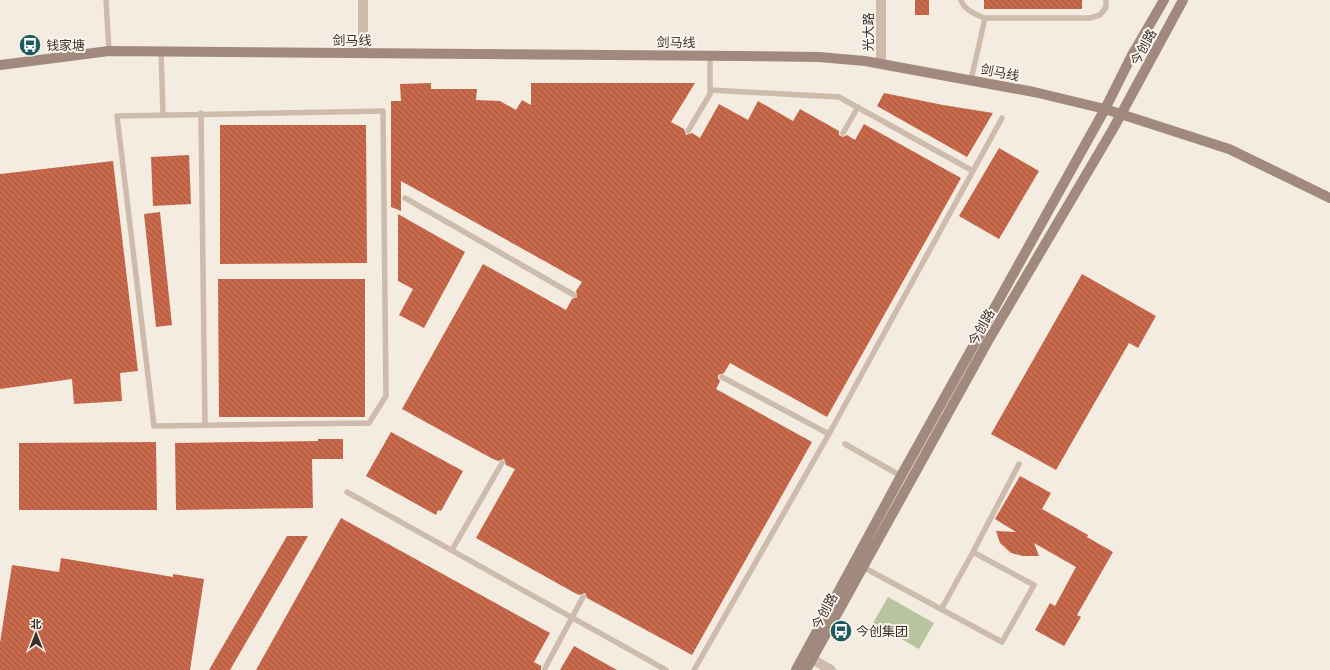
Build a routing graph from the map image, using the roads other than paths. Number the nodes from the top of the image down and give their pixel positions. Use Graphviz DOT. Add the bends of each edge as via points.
graph roads {
  1 [pos="106,0"];
  2 [pos="363,0"];
  3 [pos="881,0"];
  4 [pos="961,0"];
  5 [pos="1106,0"];
  6 [pos="1164,0"];
  7 [pos="1183,0"];
  8 [pos="985,18"];
  9 [pos="109,51"];
  10 [pos="162,51"];
  11 [pos="362,53"];
  12 [pos="710,56"];
  13 [pos="881,64"];
  14 [pos="0,65"];
  15 [pos="971,80"];
  16 [pos="710,90"];
  17 [pos="858,107"];
  18 [pos="1105,109"];
  19 [pos="201,113"];
  20 [pos="163,115"];
  21 [pos="1121,115"];
  22 [pos="1002,118"];
  23 [pos="688,131"];
  24 [pos="843,133"];
  25 [pos="973,171"];
  26 [pos="405,198"];
  27 [pos="1330,198"];
  28 [pos="574,295"];
  29 [pos="722,377"];
  30 [pos="205,426"];
  31 [pos="829,434"];
  32 [pos="845,444"];
  33 [pos="502,463"];
  34 [pos="1019,464"];
  35 [pos="900,476"];
  36 [pos="347,492"];
  37 [pos="452,550"];
  38 [pos="973,552"];
  39 [pos="863,566"];
  40 [pos="583,596"];
  41 [pos="942,608"];
  42 [pos="572,617"];
  43 [pos="808,657"];
  44 [pos="545,668"];
  45 [pos="666,670"];
  46 [pos="694,670"];
  47 [pos="796,670"];
  48 [pos="806,670"];
  49 [pos="831,670"];
  1 -- 9 [label="lane"];
  2 -- 11 [label="street"];
  3 -- 13 [label="street, 光大路"];
  4 -- 8 [label="lane" via="972,13"];
  5 -- 8 [label="lane" via="1106,7 1100,15 1090,18"];
  6 -- 18 [label="main road, 今创路"];
  7 -- 21 [label="main road, 今创路"];
  8 -- 15 [label="lane"];
  9 -- 10 [label="main road, 剑马线"];
  9 -- 14 [label="main road, 剑马线"];
  10 -- 11 [label="main road, 剑马线"];
  10 -- 20 [label="lane"];
  11 -- 12 [label="main road, 剑马线"];
  12 -- 13 [label="main road, 剑马线" via="819,57"];
  12 -- 16 [label="lane"];
  13 -- 15 [label="main road, 剑马线"];
  15 -- 18 [label="main road, 剑马线"];
  16 -- 17 [label="lane" via="839,97"];
  16 -- 23 [label="lane"];
  17 -- 24 [label="lane"];
  17 -- 25 [label="lane"];
  18 -- 21 [label="main road, 剑马线"];
  18 -- 35 [label="main road, 今创路"];
  19 -- 20 [label="lane"];
  19 -- 30 [label="lane"];
  19 -- 30 [label="lane" via="383,111 386,396 369,423"];
  20 -- 30 [label="lane" via="117,116 154,426"];
  21 -- 27 [label="main road, 剑马线" via="1229,149"];
  21 -- 39 [label="main road, 今创路" via="988,341"];
  22 -- 25 [label="lane"];
  25 -- 31 [label="lane"];
  26 -- 28 [label="lane"];
  29 -- 31 [label="lane"];
  31 -- 46 [label="lane"];
  32 -- 35 [label="lane"];
  33 -- 37 [label="lane"];
  34 -- 38 [label="lane"];
  35 -- 43 [label="main road, 今创路"];
  36 -- 37 [label="lane"];
  37 -- 42 [label="lane"];
  38 -- 41 [label="lane"];
  38 -- 41 [label="lane" via="1034,585 1002,642"];
  39 -- 41 [label="lane"];
  39 -- 43 [label="main road, 今创路"];
  40 -- 42 [label="lane"];
  42 -- 44 [label="lane"];
  42 -- 45 [label="lane"];
  43 -- 47 [label="main road, 今创路"];
  43 -- 48 [label="main road, 今创路"];
  43 -- 49 [label="street"];
}
